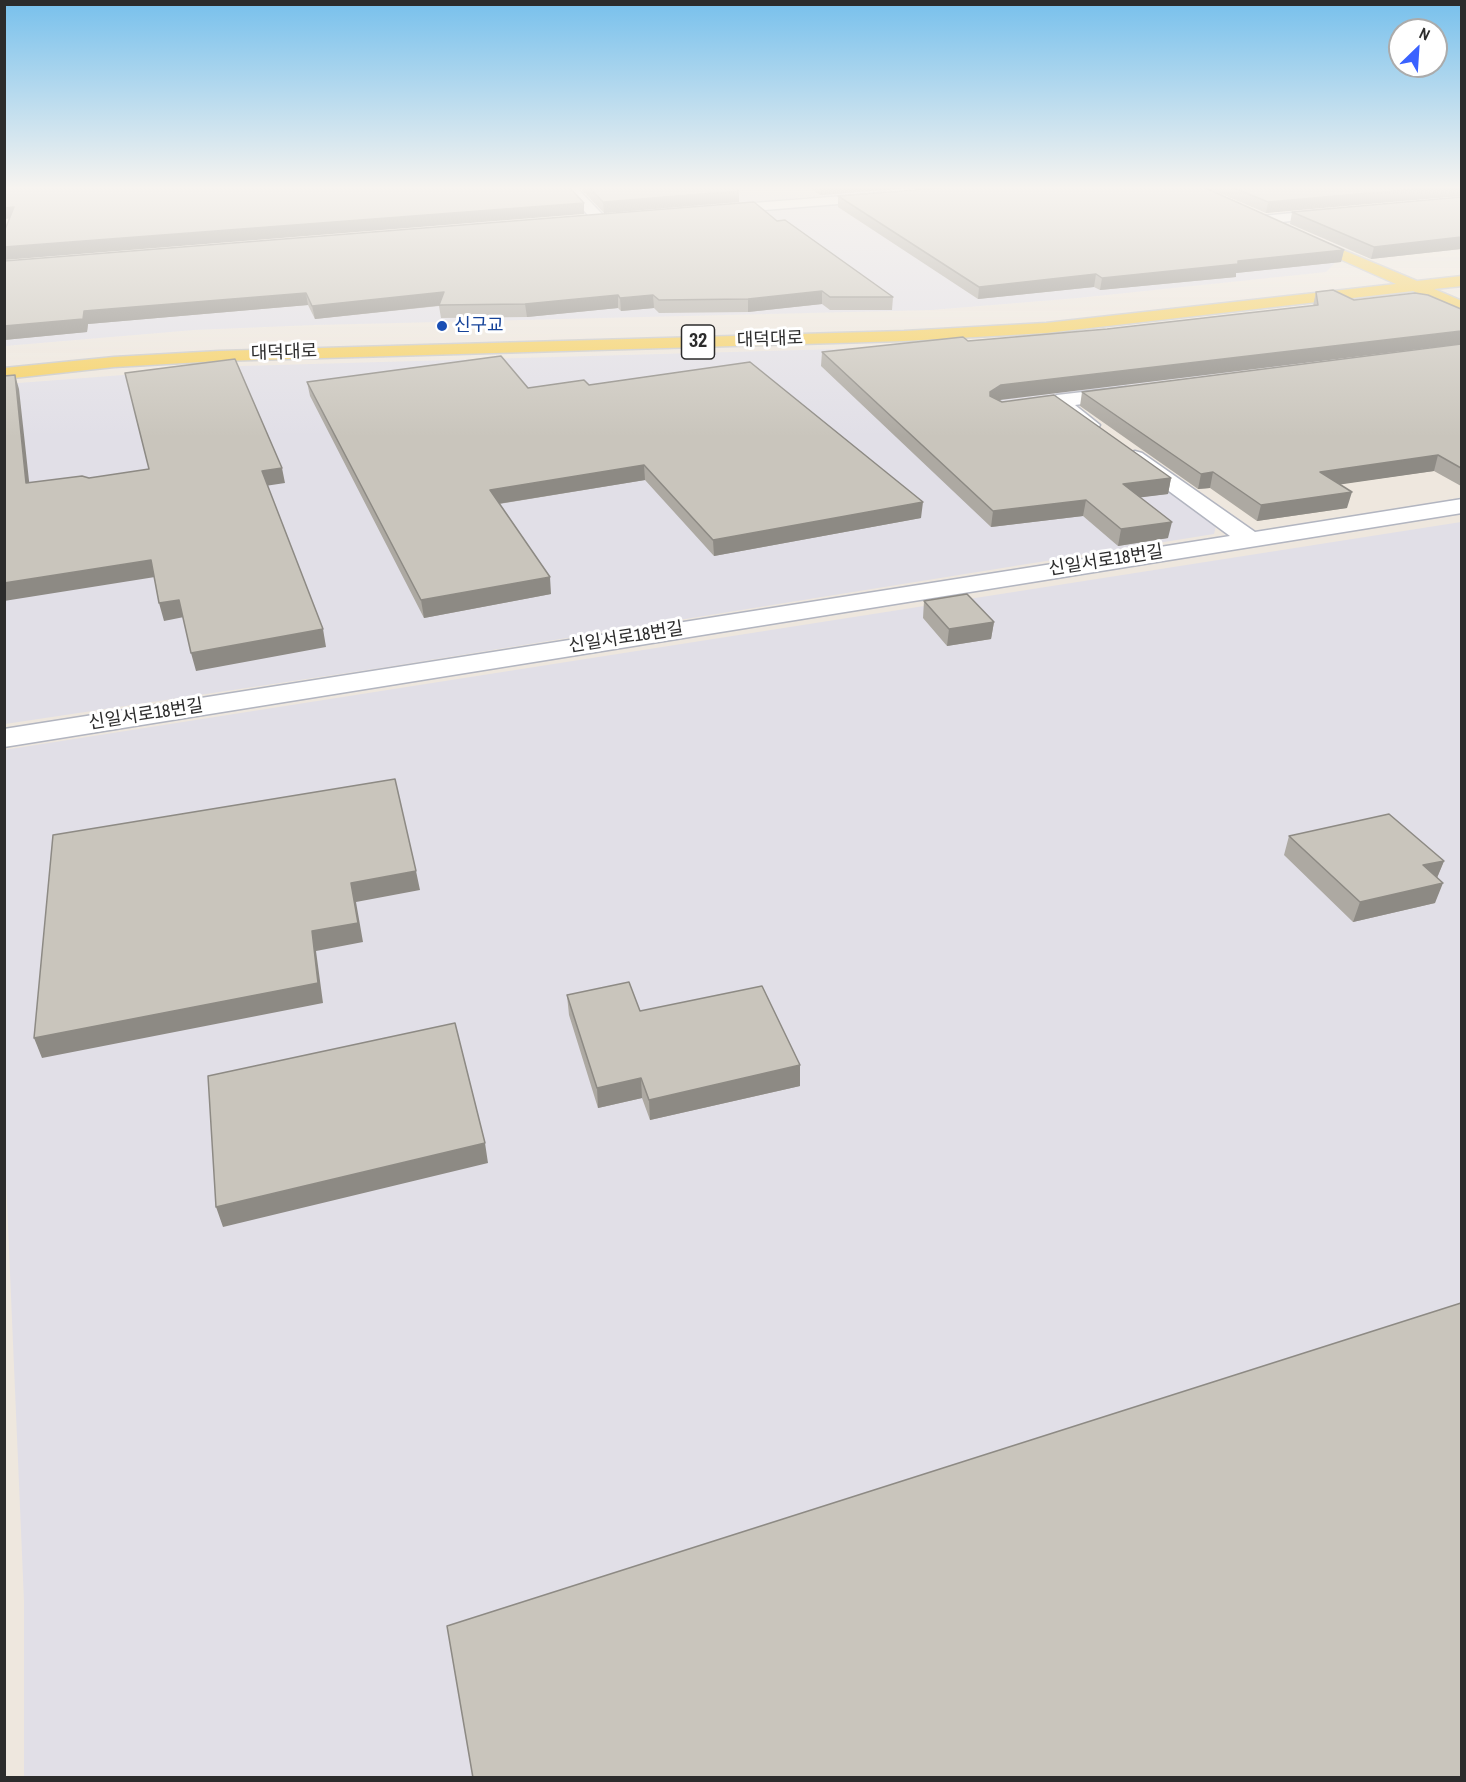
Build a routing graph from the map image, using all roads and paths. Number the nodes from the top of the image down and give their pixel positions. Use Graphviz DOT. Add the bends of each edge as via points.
graph roads {
  1 [pos="1337,270"];
  2 [pos="1366,270"];
  3 [pos="1459,270"];
  4 [pos="1340,272"];
  5 [pos="1393,277"];
  6 [pos="1461,281"];
  7 [pos="1415,287"];
  8 [pos="1350,295"];
  9 [pos="1461,308"];
  10 [pos="6,370"];
  11 [pos="1140,391"];
  12 [pos="1057,401"];
  13 [pos="1034,404"];
  14 [pos="1105,436"];
  15 [pos="1124,449"];
  16 [pos="1461,506"];
  17 [pos="1248,538"];
  18 [pos="4,738"];
  1 -- 4 [label="main road"];
  2 -- 4 [label="main road"];
  3 -- 5 [label="main road, 대덕대로 / 32"];
  4 -- 5 [label="main road, 대덕대로 / 32"];
  4 -- 5 [label="main road"];
  4 -- 10 [label="main road, 대덕대로 / 32" via="1022,317 894,326 127,347"];
  5 -- 7 [label="main road"];
  6 -- 7 [label="main road, 대덕대로 / 32"];
  7 -- 8 [label="main road, 대덕대로 / 32"];
  7 -- 9 [label="main road"];
  8 -- 9 [label="main road" via="1405,298"];
  8 -- 10 [label="main road, 대덕대로 / 32" via="1046,328 251,354"];
  11 -- 12 [label="street"];
  12 -- 13 [label="street"];
  12 -- 14 [label="street"];
  15 -- 17 [label="street"];
  16 -- 17 [label="street, 신일서로18번길"];
  17 -- 18 [label="street, 신일서로18번길"];
}
